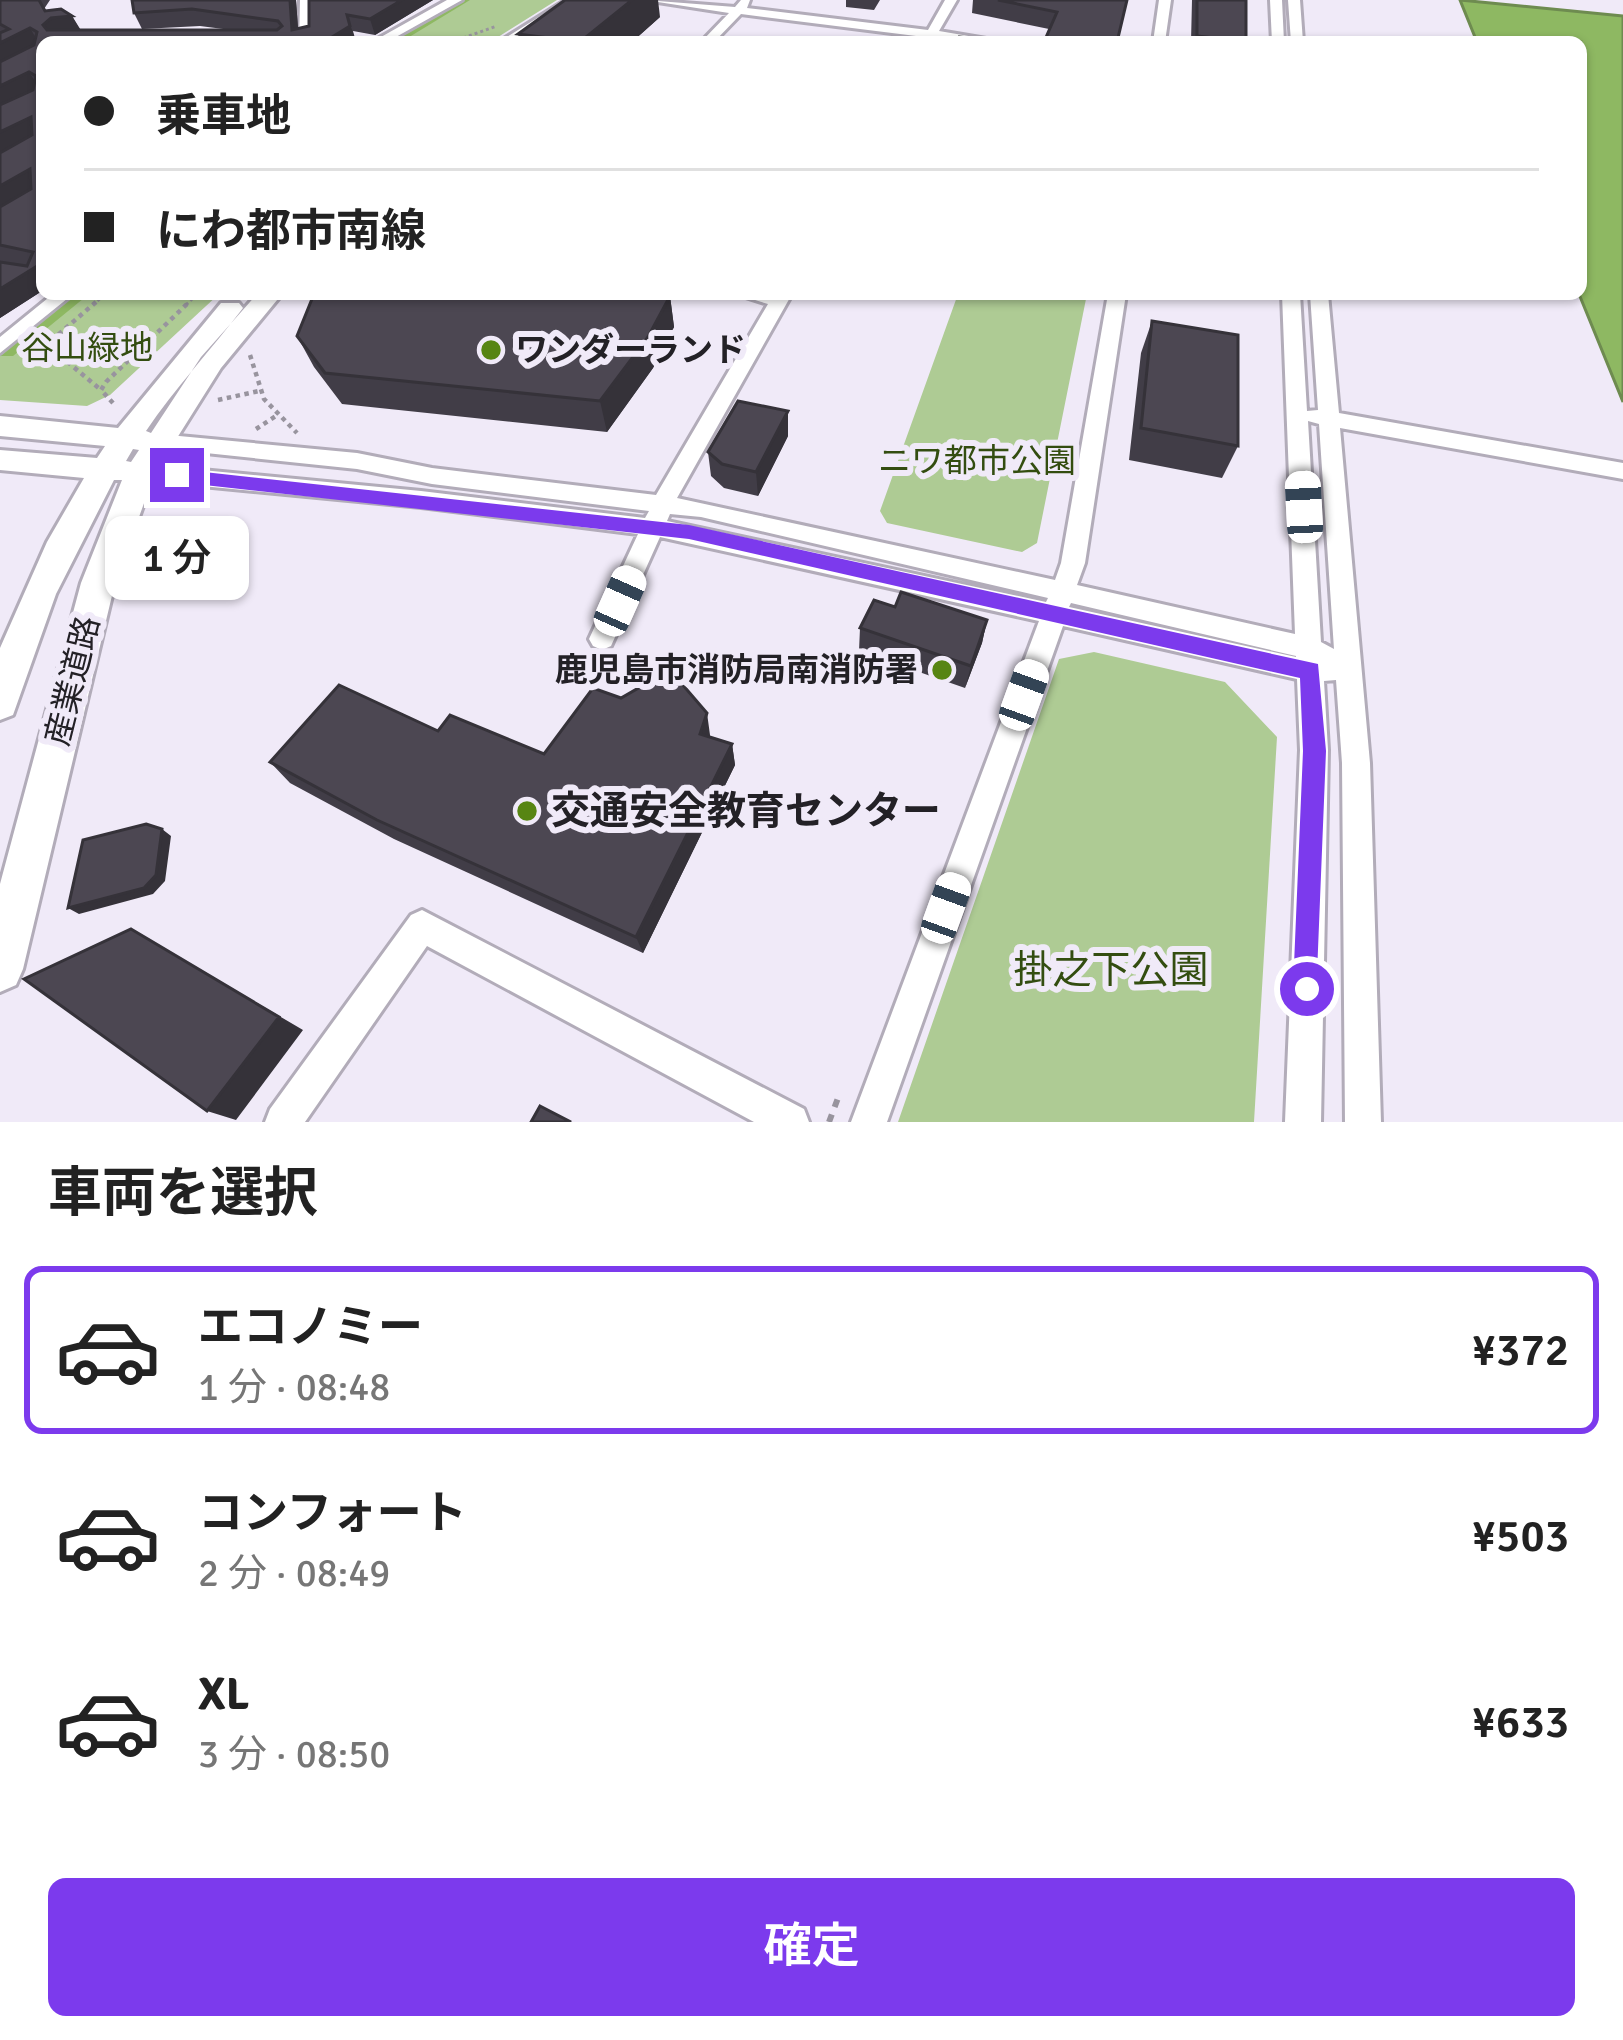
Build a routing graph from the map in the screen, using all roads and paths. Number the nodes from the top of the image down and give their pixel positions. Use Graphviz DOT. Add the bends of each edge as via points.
graph roads {
  1 [pos="306,0"];
  2 [pos="456,0"];
  3 [pos="577,0"];
  4 [pos="596,0"];
  5 [pos="951,0"];
  6 [pos="1165,0"];
  7 [pos="1276,0"];
  8 [pos="1294,0"];
  9 [pos="646,3"];
  10 [pos="738,9"];
  11 [pos="508,19"];
  12 [pos="305,36"];
  13 [pos="389,36"];
  14 [pos="467,36"];
  15 [pos="518,36"];
  16 [pos="538,36"];
  17 [pos="712,36"];
  18 [pos="906,36"];
  19 [pos="933,36"];
  20 [pos="1160,36"];
  21 [pos="1278,36"];
  22 [pos="1297,36"];
  23 [pos="57,300"];
  24 [pos="98,300"];
  25 [pos="191,300"];
  26 [pos="238,300"];
  27 [pos="265,300"];
  28 [pos="779,300"];
  29 [pos="1116,300"];
  30 [pos="1291,300"];
  31 [pos="1320,300"];
  32 [pos="256,338"];
  33 [pos="0,347"];
  34 [pos="100,390"];
  35 [pos="259,391"];
  36 [pos="211,401"];
  37 [pos="112,403"];
  38 [pos="1300,413"];
  39 [pos="276,416"];
  40 [pos="1330,419"];
  41 [pos="0,426"];
  42 [pos="248,434"];
  43 [pos="301,436"];
  44 [pos="122,438"];
  45 [pos="0,460"];
  46 [pos="134,460"];
  47 [pos="1623,471"];
  48 [pos="657,516"];
  49 [pos="1059,601"];
  50 [pos="602,639"];
  51 [pos="1310,659"];
  52 [pos="1347,668"];
  53 [pos="0,704"];
  54 [pos="0,969"];
  55 [pos="838,1098"];
  56 [pos="283,1122"];
  57 [pos="791,1122"];
  58 [pos="829,1122"];
  59 [pos="869,1122"];
  60 [pos="1303,1122"];
  61 [pos="1363,1122"];
  1 -- 12 [label="street"];
  2 -- 13 [label="street"];
  3 -- 15 [label="main road"];
  4 -- 16 [label="main road"];
  5 -- 19 [label="street"];
  6 -- 20 [label="street"];
  7 -- 21 [label="street"];
  8 -- 22 [label="street"];
  9 -- 10 [label="street"];
  10 -- 17 [label="street"];
  10 -- 18 [label="street"];
  11 -- 14 [label="path"];
  23 -- 33 [label="street"];
  24 -- 34 [label="path" via="59,334 58,354"];
  25 -- 34 [label="path"];
  26 -- 44 [label="main road, 産業道路"];
  27 -- 46 [label="main road, 産業道路"];
  28 -- 48 [label="street"];
  29 -- 49 [label="street" via="1073,563"];
  30 -- 38 [label="street"];
  31 -- 40 [label="street"];
  32 -- 35 [label="path" via="248,359"];
  34 -- 37 [label="path"];
  35 -- 36 [label="path"];
  35 -- 39 [label="path"];
  38 -- 40 [label="street"];
  38 -- 51 [label="street"];
  39 -- 42 [label="path"];
  39 -- 43 [label="path"];
  40 -- 47 [label="street"];
  40 -- 52 [label="street"];
  41 -- 44 [label="main road"];
  44 -- 46 [label="main road, 産業道路"];
  45 -- 46 [label="main road"];
  46 -- 48 [label="street"];
  46 -- 48 [label="street" via="357,461"];
  46 -- 53 [label="main road, 産業道路" via="61,544"];
  46 -- 54 [label="main road, 産業道路"];
  48 -- 49 [label="street" via="857,566"];
  48 -- 50 [label="street"];
  49 -- 51 [label="street"];
  49 -- 59 [label="street"];
  51 -- 52 [label="street"];
  51 -- 60 [label="street" via="1315,751"];
  52 -- 61 [label="street" via="1357,764"];
  55 -- 58 [label="path"];
  56 -- 57 [label="street" via="422,926"];
}
